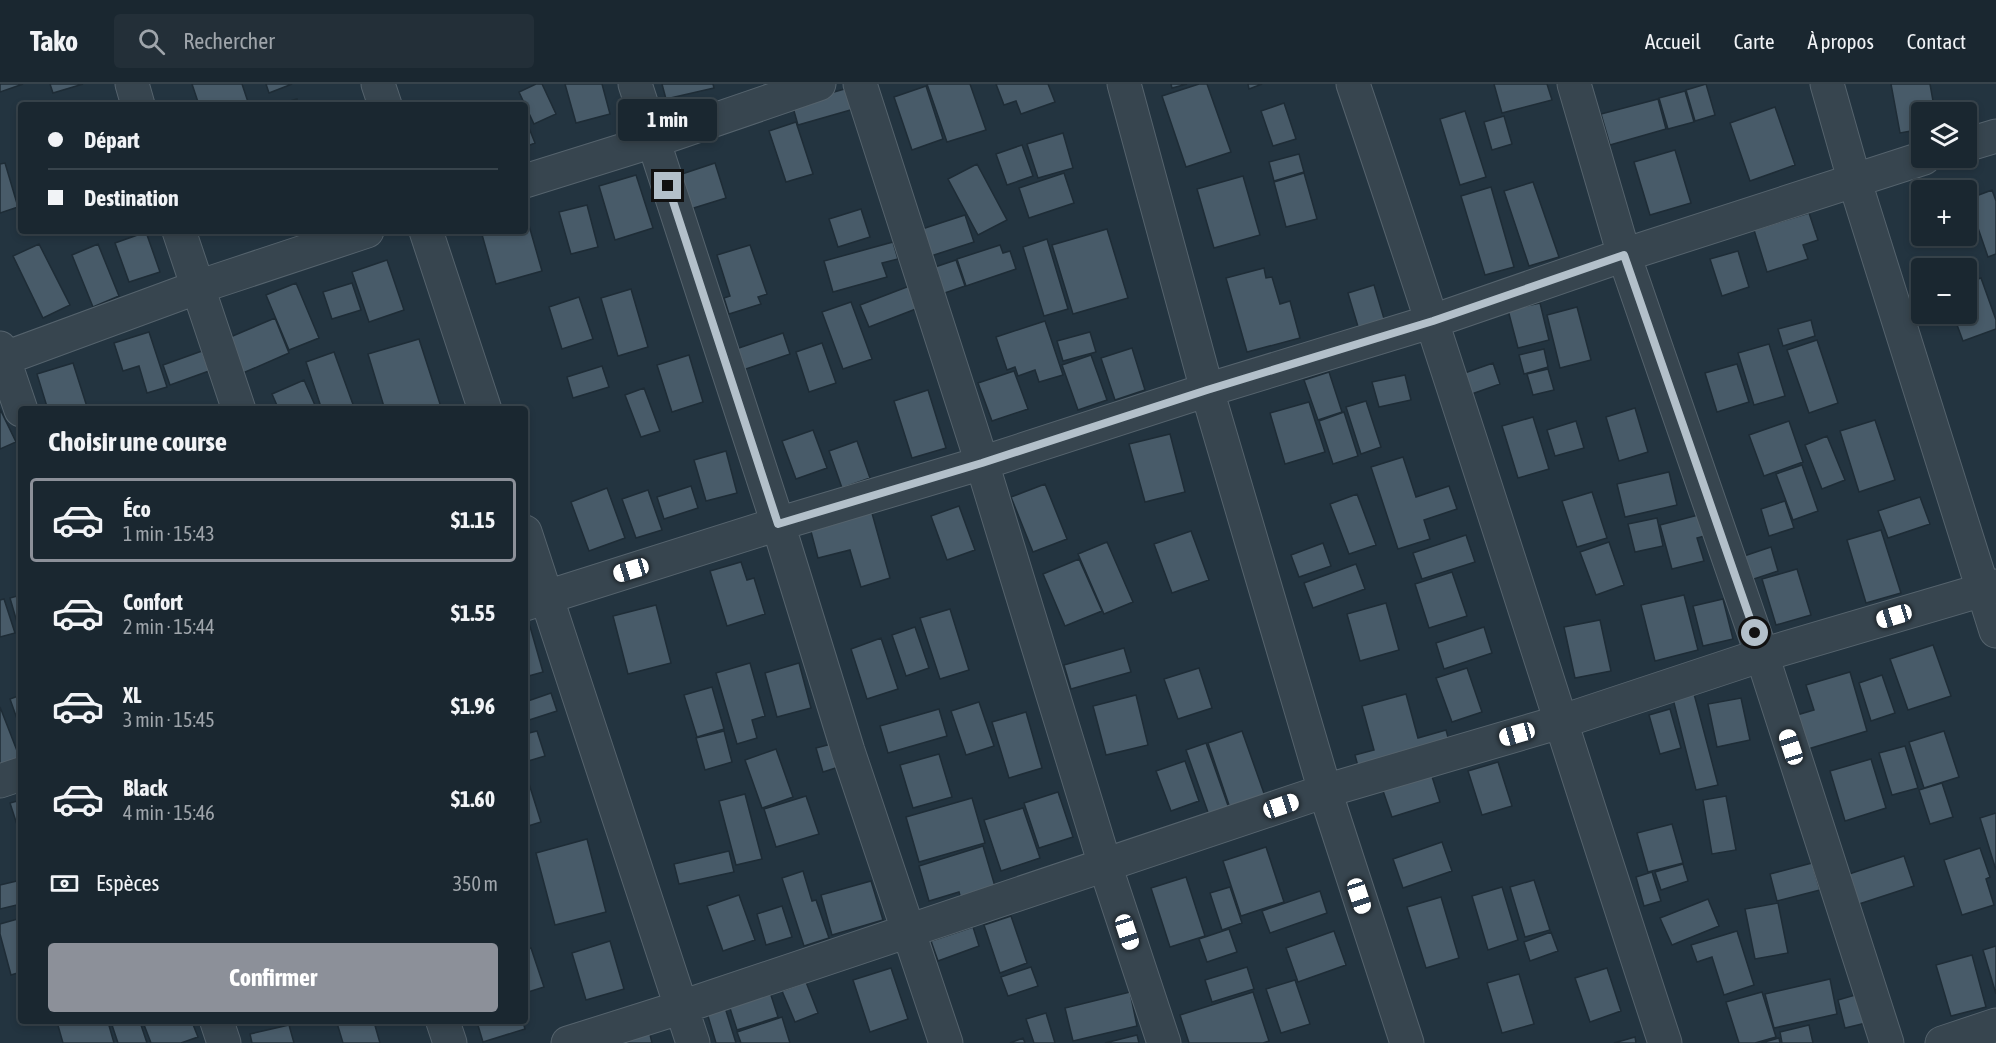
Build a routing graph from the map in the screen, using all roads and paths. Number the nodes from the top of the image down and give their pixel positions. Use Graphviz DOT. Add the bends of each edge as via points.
graph roads {
  1 [pos="132,84"];
  2 [pos="378,84"];
  3 [pos="635,84"];
  4 [pos="819,84"];
  5 [pos="860,84"];
  6 [pos="1124,84"];
  7 [pos="1353,84"];
  8 [pos="1574,84"];
  9 [pos="1827,84"];
  10 [pos="137,102"];
  11 [pos="384,102"];
  12 [pos="1996,136"];
  13 [pos="653,141"];
  14 [pos="1977,142"];
  15 [pos="1911,162"];
  16 [pos="1854,179"];
  17 [pos="528,180"];
  18 [pos="180,234"];
  19 [pos="358,234"];
  20 [pos="427,234"];
  21 [pos="1624,255"];
  22 [pos="198,287"];
  23 [pos="1433,321"];
  24 [pos="1,356"];
  25 [pos="1207,390"];
  26 [pos="20,406"];
  27 [pos="238,406"];
  28 [pos="484,406"];
  29 [pos="982,463"];
  30 [pos="778,524"];
  31 [pos="528,551"];
  32 [pos="1989,588"];
  33 [pos="536,600"];
  34 [pos="1996,631"];
  35 [pos="1762,655"];
  36 [pos="1560,722"];
  37 [pos="18,775"];
  38 [pos="0,781"];
  39 [pos="1325,791"];
  40 [pos="1105,865"];
  41 [pos="909,932"];
  42 [pos="682,1007"];
  43 [pos="218,1024"];
  44 [pos="444,1024"];
  45 [pos="1996,1025"];
  46 [pos="224,1043"];
  47 [pos="450,1043"];
  48 [pos="567,1043"];
  49 [pos="693,1043"];
  50 [pos="946,1043"];
  51 [pos="1164,1043"];
  52 [pos="1407,1043"];
  53 [pos="1665,1043"];
  54 [pos="1887,1043"];
  55 [pos="1942,1043"];
  1 -- 10 [label="street"];
  2 -- 11 [label="street"];
  3 -- 13 [label="street"];
  4 -- 13 [label="street"];
  5 -- 29 [label="street"];
  6 -- 25 [label="street"];
  7 -- 23 [label="street"];
  8 -- 21 [label="street"];
  9 -- 16 [label="street"];
  12 -- 14 [label="street"];
  13 -- 17 [label="street"];
  13 -- 30 [label="street"];
  15 -- 16 [label="street"];
  16 -- 21 [label="street"];
  16 -- 32 [label="street"];
  18 -- 22 [label="street"];
  19 -- 22 [label="street"];
  20 -- 28 [label="street"];
  21 -- 23 [label="street"];
  21 -- 35 [label="street"];
  22 -- 24 [label="street"];
  22 -- 27 [label="street"];
  23 -- 25 [label="street"];
  23 -- 36 [label="street"];
  24 -- 26 [label="street"];
  25 -- 29 [label="street"];
  25 -- 39 [label="street"];
  29 -- 30 [label="street"];
  29 -- 40 [label="street"];
  30 -- 33 [label="street"];
  30 -- 41 [label="street"];
  31 -- 33 [label="street"];
  32 -- 34 [label="street"];
  32 -- 35 [label="street"];
  33 -- 42 [label="street"];
  35 -- 36 [label="street"];
  35 -- 54 [label="street"];
  36 -- 39 [label="street"];
  36 -- 53 [label="street"];
  37 -- 38 [label="street"];
  39 -- 40 [label="street"];
  39 -- 52 [label="street"];
  40 -- 41 [label="street"];
  40 -- 51 [label="street"];
  41 -- 42 [label="street"];
  41 -- 50 [label="street"];
  42 -- 48 [label="street"];
  42 -- 49 [label="street"];
  43 -- 46 [label="street"];
  44 -- 47 [label="street"];
  45 -- 55 [label="street"];
}
